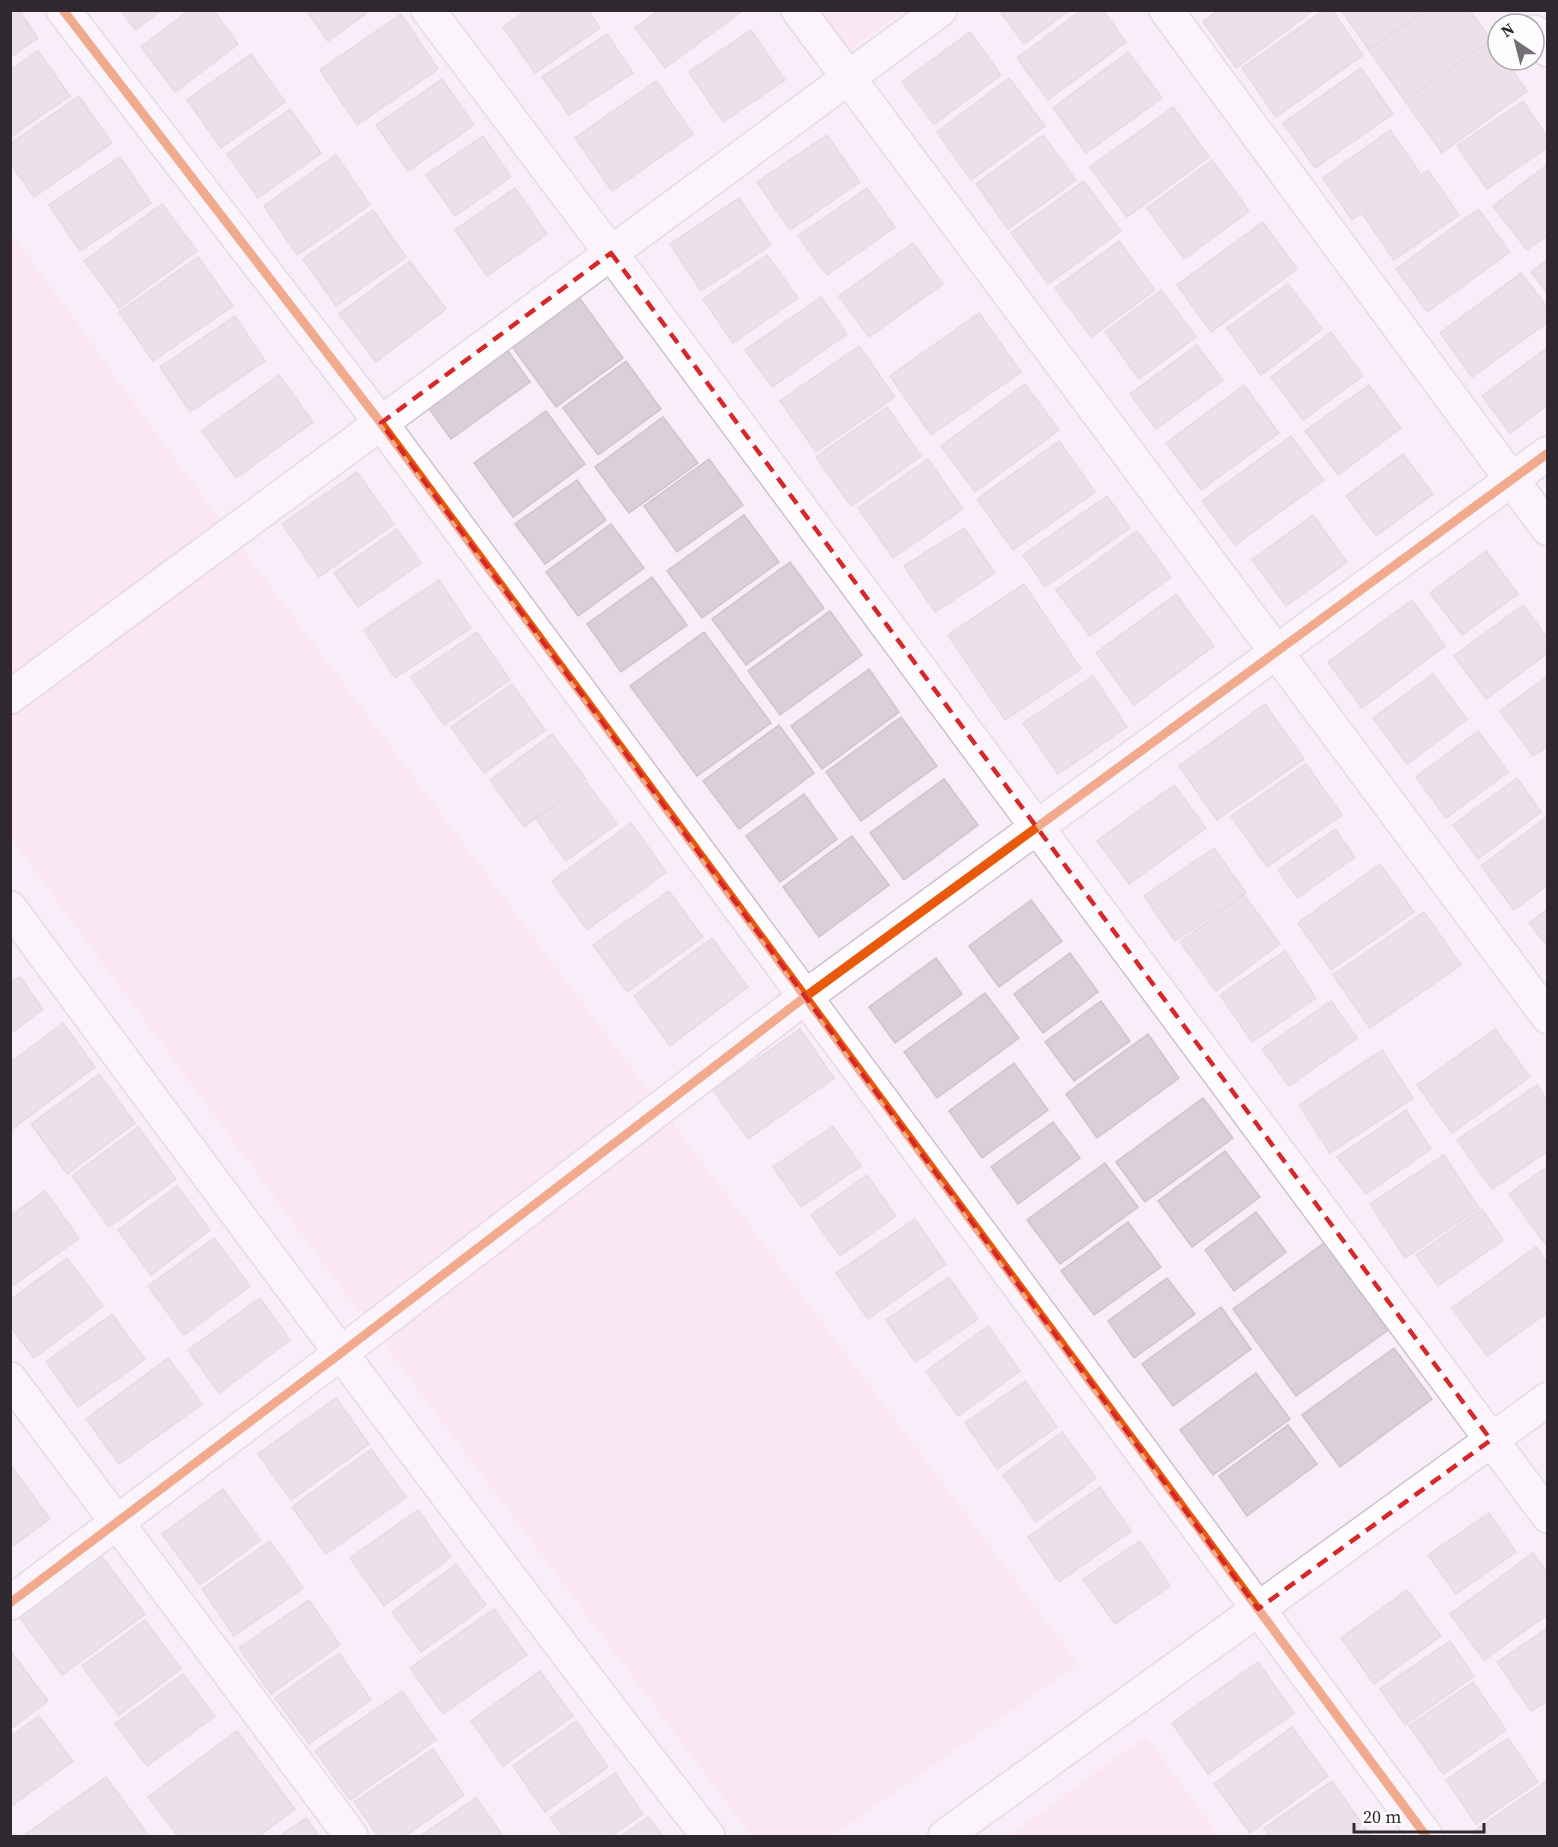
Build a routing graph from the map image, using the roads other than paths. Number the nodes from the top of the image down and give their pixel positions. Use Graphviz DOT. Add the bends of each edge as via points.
graph roads {
  1 [pos="63,10"];
  2 [pos="428,10"];
  3 [pos="798,10"];
  4 [pos="940,10"];
  5 [pos="1166,10"];
  6 [pos="849,78"];
  7 [pos="611,253"];
  8 [pos="381,423"];
  9 [pos="1548,453"];
  10 [pos="1511,480"];
  11 [pos="1548,529"];
  12 [pos="1276,652"];
  13 [pos="10,697"];
  14 [pos="1037,827"];
  15 [pos="10,908"];
  16 [pos="805,997"];
  17 [pos="1548,1017"];
  18 [pos="341,1353"];
  19 [pos="10,1379"];
  20 [pos="1548,1399"];
  21 [pos="1491,1440"];
  22 [pos="1548,1516"];
  23 [pos="117,1522"];
  24 [pos="10,1603"];
  25 [pos="1258,1609"];
  26 [pos="351,1836"];
  27 [pos="708,1836"];
  28 [pos="945,1836"];
  29 [pos="1426,1836"];
  1 -- 8 [label="street"];
  2 -- 7 [label="street"];
  3 -- 6 [label="street"];
  4 -- 6 [label="street"];
  5 -- 10 [label="street"];
  6 -- 7 [label="street"];
  6 -- 12 [label="street"];
  7 -- 8 [label="street"];
  7 -- 14 [label="street"];
  8 -- 13 [label="street"];
  8 -- 16 [label="street"];
  9 -- 10 [label="street"];
  10 -- 11 [label="street"];
  10 -- 12 [label="street"];
  12 -- 14 [label="street"];
  12 -- 17 [label="street"];
  14 -- 16 [label="street"];
  14 -- 21 [label="street"];
  15 -- 18 [label="street"];
  16 -- 18 [label="street"];
  16 -- 25 [label="street"];
  18 -- 23 [label="street"];
  18 -- 27 [label="street"];
  19 -- 23 [label="street"];
  20 -- 21 [label="street"];
  21 -- 22 [label="street"];
  21 -- 25 [label="street"];
  23 -- 24 [label="street"];
  23 -- 26 [label="street"];
  25 -- 28 [label="street"];
  25 -- 29 [label="street"];
}
